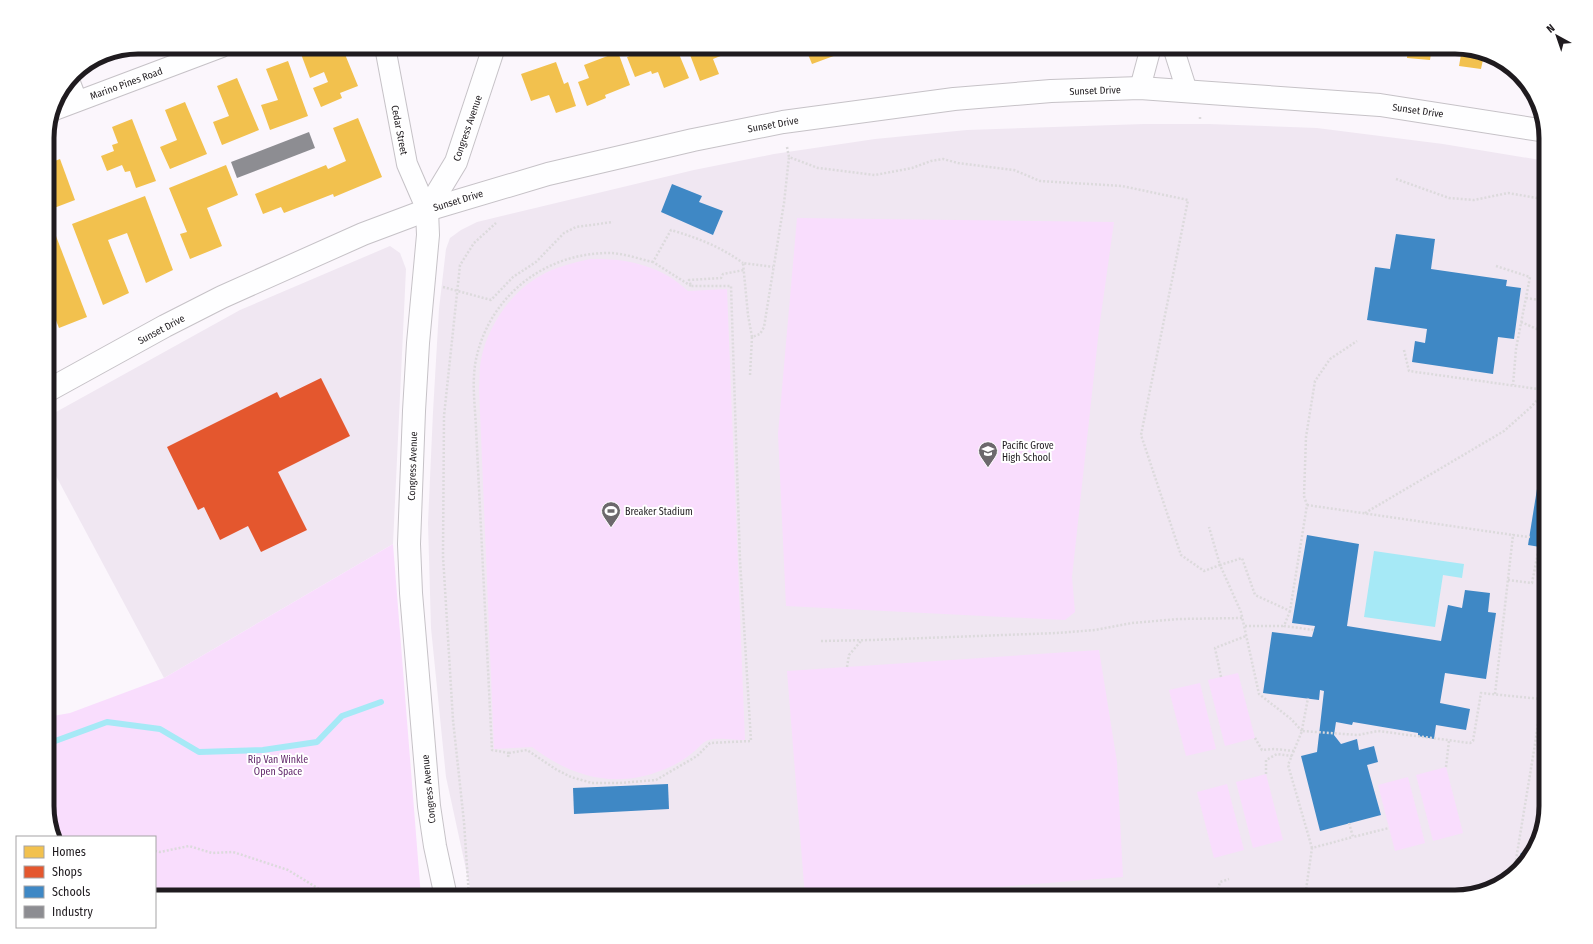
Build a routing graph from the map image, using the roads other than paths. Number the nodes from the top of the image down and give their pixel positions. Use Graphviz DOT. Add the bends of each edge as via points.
graph roads {
  1 [pos="203,54"];
  2 [pos="386,54"];
  3 [pos="492,54"];
  4 [pos="1149,54"];
  5 [pos="1175,54"];
  6 [pos="71,86"];
  7 [pos="1140,88"];
  8 [pos="1187,91"];
  9 [pos="77,101"];
  10 [pos="59,108"];
  11 [pos="1539,130"];
  12 [pos="427,210"];
  13 [pos="54,387"];
  14 [pos="444,890"];
  1 -- 9 [label="street, Marino Pines Road"];
  2 -- 12 [label="street, Cedar Street" via="407,164"];
  3 -- 12 [label="main road, Congress Avenue" via="456,162"];
  4 -- 7 [label="street"];
  5 -- 8 [label="street"];
  6 -- 9 [label="street"];
  7 -- 8 [label="main road, Sunset Drive"];
  7 -- 12 [label="main road, Sunset Drive" via="1051,91 954,99 783,122 548,174"];
  8 -- 11 [label="main road, Sunset Drive" via="1380,105"];
  9 -- 10 [label="street, Marino Pines Road"];
  12 -- 13 [label="main road, Sunset Drive" via="363,234 222,297"];
  12 -- 14 [label="main road, Congress Avenue" via="428,235 418,343 409,544 429,806"];
}
